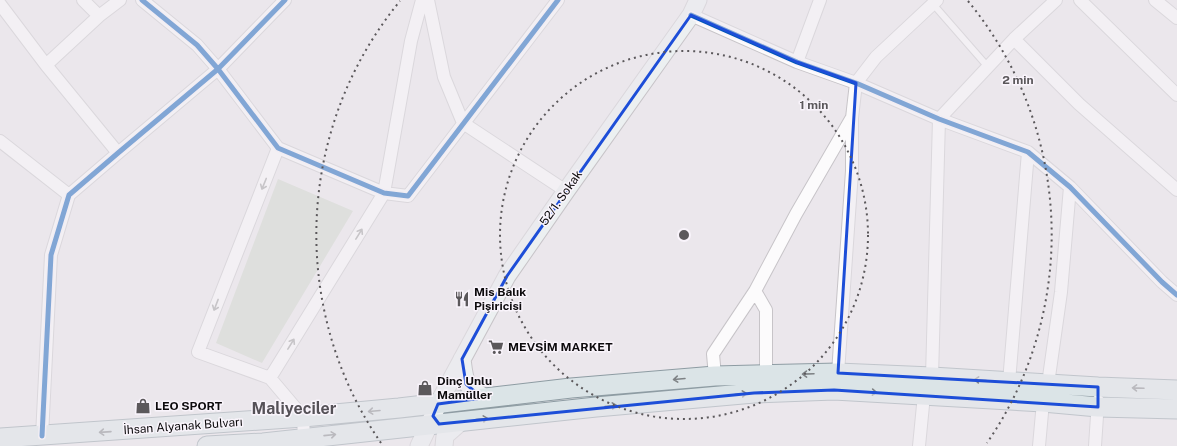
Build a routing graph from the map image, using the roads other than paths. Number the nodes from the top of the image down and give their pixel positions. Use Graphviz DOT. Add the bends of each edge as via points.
graph roads {
  1 [pos="83,0"];
  2 [pos="120,0"];
  3 [pos="142,0"];
  4 [pos="285,0"];
  5 [pos="422,0"];
  6 [pos="428,0"];
  7 [pos="558,0"];
  8 [pos="820,0"];
  9 [pos="1056,0"];
  10 [pos="1080,0"];
  11 [pos="1155,0"];
  12 [pos="935,2"];
  13 [pos="0,4"];
  14 [pos="694,7"];
  15 [pos="99,16"];
  16 [pos="1177,18"];
  17 [pos="1014,39"];
  18 [pos="797,62"];
  19 [pos="46,65"];
  20 [pos="988,67"];
  21 [pos="218,69"];
  22 [pos="856,83"];
  23 [pos="1177,95"];
  24 [pos="852,118"];
  25 [pos="939,119"];
  26 [pos="463,123"];
  27 [pos="0,141"];
  28 [pos="278,148"];
  29 [pos="1028,152"];
  30 [pos="118,153"];
  31 [pos="1070,187"];
  32 [pos="566,190"];
  33 [pos="1177,190"];
  34 [pos="384,193"];
  35 [pos="69,195"];
  36 [pos="755,291"];
  37 [pos="1177,295"];
  38 [pos="462,359"];
  39 [pos="838,373"];
  40 [pos="766,375"];
  41 [pos="715,376"];
  42 [pos="932,377"];
  43 [pos="270,378"];
  44 [pos="1009,382"];
  45 [pos="1098,387"];
  46 [pos="1177,390"];
  47 [pos="1046,393"];
  48 [pos="924,395"];
  49 [pos="485,398"];
  50 [pos="1098,406"];
  51 [pos="1177,409"];
  52 [pos="303,417"];
  53 [pos="438,425"];
  54 [pos="402,428"];
  55 [pos="42,436"];
  56 [pos="0,438"];
  57 [pos="304,438"];
  58 [pos="262,444"];
  59 [pos="207,446"];
  60 [pos="418,446"];
  61 [pos="919,446"];
  62 [pos="1039,446"];
  63 [pos="1095,446"];
  1 -- 15 [label="street"];
  2 -- 15 [label="street"];
  3 -- 21 [label="street" via="197,45"];
  4 -- 21 [label="street"];
  5 -- 34 [label="street" via="411,41"];
  6 -- 26 [label="street" via="444,77"];
  7 -- 26 [label="street"];
  8 -- 18 [label="street"];
  9 -- 17 [label="street"];
  10 -- 23 [label="street"];
  11 -- 16 [label="street"];
  12 -- 20 [label="lane"];
  12 -- 22 [label="street" via="876,57"];
  13 -- 19 [label="street"];
  14 -- 18 [label="street"];
  14 -- 32 [label="main road, 52/1. Sokak"];
  15 -- 19 [label="street"];
  17 -- 20 [label="street"];
  17 -- 33 [label="street" via="1079,104"];
  18 -- 22 [label="street"];
  19 -- 30 [label="street"];
  20 -- 25 [label="street"];
  21 -- 28 [label="street"];
  21 -- 30 [label="street"];
  22 -- 24 [label="street"];
  22 -- 25 [label="street"];
  24 -- 36 [label="street"];
  24 -- 39 [label="street" via="852,171"];
  25 -- 29 [label="street"];
  25 -- 42 [label="street"];
  26 -- 32 [label="street"];
  26 -- 34 [label="street" via="408,196"];
  27 -- 35 [label="street"];
  28 -- 34 [label="street"];
  28 -- 43 [label="street, one-way" via="198,352"];
  29 -- 31 [label="street"];
  29 -- 44 [label="street"];
  30 -- 35 [label="street"];
  31 -- 37 [label="street"];
  31 -- 47 [label="street" via="1061,292"];
  32 -- 38 [label="main road, 52/1. Sokak" via="507,276"];
  43 -- 34 [label="street, one-way"];
  35 -- 55 [label="street" via="51,254"];
  36 -- 40 [label="street" via="766,310"];
  36 -- 41 [label="street" via="713,354"];
  38 -- 49 [label="main road" via="466,384"];
  38 -- 53 [label="main road, 52/1. Sokak"];
  39 -- 40 [label="main road, one-way"];
  39 -- 42 [label="main road"];
  40 -- 41 [label="main road"];
  41 -- 49 [label="main road, one-way"];
  44 -- 42 [label="main road, one-way"];
  43 -- 52 [label="street"];
  44 -- 47 [label="main road"];
  46 -- 45 [label="main road, one-way"];
  45 -- 47 [label="main road"];
  45 -- 50 [label="street"];
  47 -- 48 [label="main road"];
  47 -- 50 [label="main road"];
  47 -- 62 [label="street"];
  53 -- 48 [label="main road, one-way" via="754,393 834,390"];
  48 -- 61 [label="street"];
  49 -- 53 [label="main road"];
  50 -- 51 [label="main road"];
  50 -- 63 [label="street"];
  53 -- 52 [label="main road, İhsan Alyanak Bulvarı, one-way" via="413,407"];
  52 -- 55 [label="main road, İhsan Alyanak Bulvarı, one-way"];
  52 -- 57 [label="street"];
  53 -- 54 [label="main road, İhsan Alyanak Bulvarı"];
  53 -- 60 [label="main road, 52/1. Sokak"];
  57 -- 54 [label="main road, İhsan Alyanak Bulvarı, one-way"];
  54 -- 60 [label="main road"];
  55 -- 56 [label="main road, İhsan Alyanak Bulvarı"];
  57 -- 58 [label="main road, İhsan Alyanak Bulvarı"];
  58 -- 59 [label="main road, İhsan Alyanak Bulvarı"];
}
